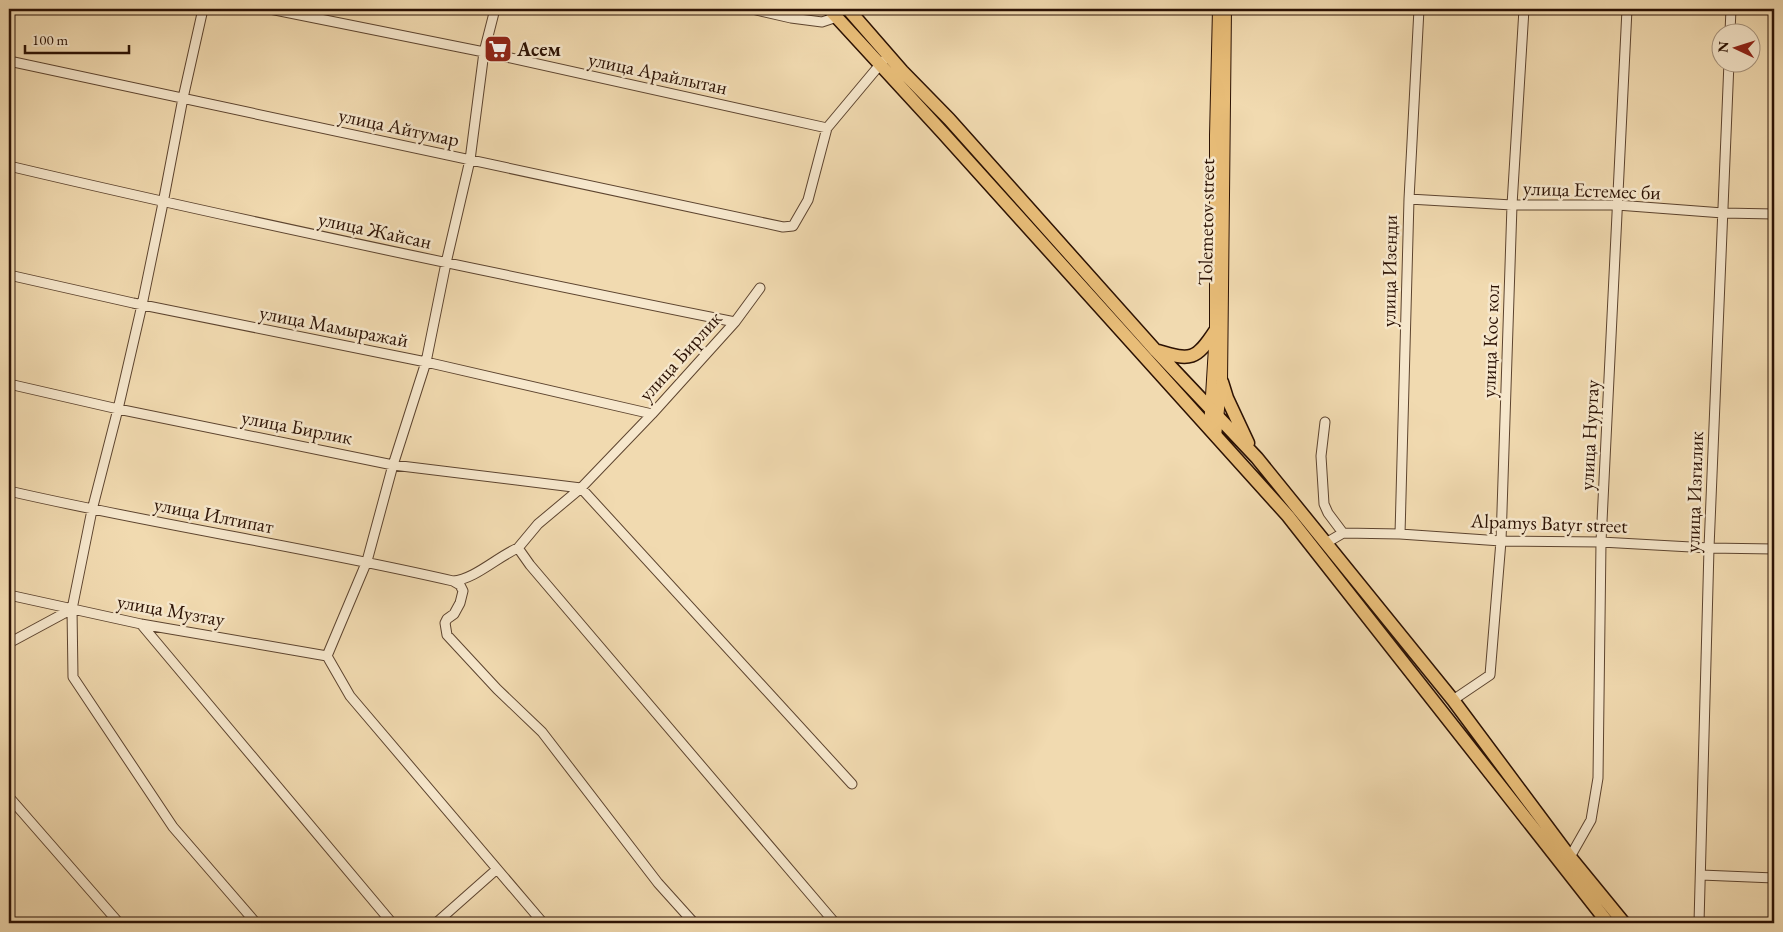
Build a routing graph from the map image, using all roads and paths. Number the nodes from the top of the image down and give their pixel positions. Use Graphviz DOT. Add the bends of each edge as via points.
graph roads {
  1 [pos="203,9"];
  2 [pos="270,9"];
  3 [pos="495,9"];
  4 [pos="752,9"];
  5 [pos="848,9"];
  6 [pos="1218,9"];
  7 [pos="1226,9"];
  8 [pos="1419,9"];
  9 [pos="1524,9"];
  10 [pos="1627,9"];
  11 [pos="1731,9"];
  12 [pos="833,13"];
  13 [pos="1730,22"];
  14 [pos="484,52"];
  15 [pos="888,55"];
  16 [pos="9,61"];
  17 [pos="880,66"];
  18 [pos="1729,72"];
  19 [pos="182,98"];
  20 [pos="827,128"];
  21 [pos="470,160"];
  22 [pos="9,166"];
  23 [pos="1409,199"];
  24 [pos="163,203"];
  25 [pos="1512,205"];
  26 [pos="1617,205"];
  27 [pos="1723,213"];
  28 [pos="1774,214"];
  29 [pos="446,263"];
  30 [pos="9,275"];
  31 [pos="760,288"];
  32 [pos="142,305"];
  33 [pos="735,322"];
  34 [pos="1215,331"];
  35 [pos="1156,351"];
  36 [pos="426,362"];
  37 [pos="1222,382"];
  38 [pos="9,384"];
  39 [pos="118,409"];
  40 [pos="652,414"];
  41 [pos="1215,414"];
  42 [pos="1325,422"];
  43 [pos="1212,432"];
  44 [pos="1257,458"];
  45 [pos="393,465"];
  46 [pos="581,488"];
  47 [pos="9,491"];
  48 [pos="92,510"];
  49 [pos="1343,534"];
  50 [pos="1400,534"];
  51 [pos="1501,541"];
  52 [pos="1601,542"];
  53 [pos="1326,543"];
  54 [pos="518,548"];
  55 [pos="1709,548"];
  56 [pos="1774,549"];
  57 [pos="367,561"];
  58 [pos="453,581"];
  59 [pos="9,595"];
  60 [pos="72,609"];
  61 [pos="141,624"];
  62 [pos="9,643"];
  63 [pos="327,656"];
  64 [pos="1453,700"];
  65 [pos="852,784"];
  66 [pos="9,797"];
  67 [pos="1570,857"];
  68 [pos="497,869"];
  69 [pos="1701,874"];
  70 [pos="1774,878"];
  71 [pos="119,923"];
  72 [pos="256,923"];
  73 [pos="392,923"];
  74 [pos="436,923"];
  75 [pos="543,923"];
  76 [pos="694,923"];
  77 [pos="835,923"];
  78 [pos="1608,923"];
  79 [pos="1624,923"];
  80 [pos="1699,923"];
  1 -- 19 [label="street"];
  2 -- 14 [label="street, улица Арайлытан"];
  3 -- 14 [label="street"];
  4 -- 12 [label="street" via="822,22"];
  5 -- 15 [label="highway"];
  6 -- 34 [label="main road, Tolemetov street"];
  7 -- 37 [label="main road, Tolemetov street"];
  8 -- 23 [label="street, улица Изенди"];
  9 -- 25 [label="street, улица Кос кол"];
  10 -- 26 [label="street, улица Нуртау"];
  11 -- 13 [label="street"];
  12 -- 17 [label="highway"];
  14 -- 20 [label="street, улица Арайлытан"];
  14 -- 21 [label="street"];
  15 -- 17 [label="street"];
  15 -- 35 [label="highway"];
  16 -- 19 [label="street, улица Айтумар"];
  17 -- 20 [label="street"];
  17 -- 43 [label="highway"];
  18 -- 27 [label="street, улица Изгилик"];
  19 -- 21 [label="street, улица Айтумар"];
  19 -- 24 [label="street"];
  20 -- 21 [label="street, улица Айтумар" via="808,200 793,226 783,228"];
  21 -- 29 [label="street"];
  22 -- 24 [label="street, улица Жайсан"];
  23 -- 25 [label="street, улица Естемес би"];
  23 -- 50 [label="street, улица Изенди"];
  24 -- 29 [label="street, улица Жайсан"];
  24 -- 32 [label="street"];
  25 -- 26 [label="street, улица Естемес би"];
  25 -- 51 [label="street, улица Кос кол"];
  26 -- 27 [label="street, улица Естемес би"];
  26 -- 52 [label="street, улица Нуртау"];
  27 -- 28 [label="street, улица Естемес би"];
  27 -- 55 [label="street, улица Изгилик"];
  29 -- 33 [label="street, улица Жайсан"];
  29 -- 36 [label="street"];
  30 -- 32 [label="street, улица Мамыражай"];
  31 -- 33 [label="street, улица Бирлик"];
  32 -- 36 [label="street, улица Мамыражай"];
  32 -- 39 [label="street"];
  33 -- 40 [label="street, улица Бирлик"];
  34 -- 35 [label="highway" via="1196,355 1186,358"];
  34 -- 41 [label="main road, Tolemetov street"];
  35 -- 41 [label="highway"];
  36 -- 40 [label="street, улица Мамыражай"];
  36 -- 45 [label="street"];
  37 -- 41 [label="main road, Tolemetov street"];
  37 -- 44 [label="highway" via="1233,413"];
  38 -- 39 [label="street, улица Бирлик"];
  39 -- 45 [label="street, улица Бирлик"];
  39 -- 48 [label="street"];
  40 -- 46 [label="street, улица Бирлик"];
  41 -- 43 [label="main road, Tolemetov street"];
  41 -- 44 [label="highway"];
  42 -- 49 [label="street" via="1321,456 1324,504"];
  43 -- 78 [label="highway" via="1288,516"];
  44 -- 53 [label="highway"];
  45 -- 46 [label="street, улица Бирлик"];
  45 -- 57 [label="street"];
  46 -- 54 [label="street, улица Бирлик" via="538,524"];
  46 -- 65 [label="street"];
  47 -- 48 [label="street, улица Илтипат"];
  48 -- 57 [label="street, улица Илтипат"];
  48 -- 60 [label="street"];
  49 -- 50 [label="street, Alpamys Batyr street"];
  49 -- 53 [label="street, Alpamys Batyr street"];
  50 -- 51 [label="street, Alpamys Batyr street"];
  51 -- 52 [label="street, Alpamys Batyr street"];
  51 -- 64 [label="street, улица Кос кол" via="1490,675"];
  52 -- 55 [label="street, Alpamys Batyr street"];
  52 -- 67 [label="street, улица Нуртау" via="1598,778 1591,820"];
  53 -- 64 [label="highway"];
  54 -- 58 [label="street" via="464,580"];
  54 -- 77 [label="street"];
  55 -- 56 [label="street, Alpamys Batyr street"];
  55 -- 69 [label="street, улица Изгилик"];
  57 -- 58 [label="street, улица Илтипат"];
  57 -- 63 [label="street"];
  58 -- 76 [label="street" via="463,591 454,614 445,623 447,635 496,690 542,732 658,883"];
  59 -- 60 [label="street, улица Музтау"];
  60 -- 61 [label="street, улица Музтау"];
  60 -- 62 [label="street"];
  60 -- 72 [label="street" via="73,677 173,827"];
  61 -- 63 [label="street, улица Музтау"];
  61 -- 73 [label="street"];
  63 -- 68 [label="street" via="350,696"];
  64 -- 67 [label="highway"];
  66 -- 71 [label="street"];
  67 -- 79 [label="highway"];
  68 -- 74 [label="street"];
  68 -- 75 [label="street"];
  69 -- 70 [label="street"];
  69 -- 80 [label="street, улица Изгилик"];
}
